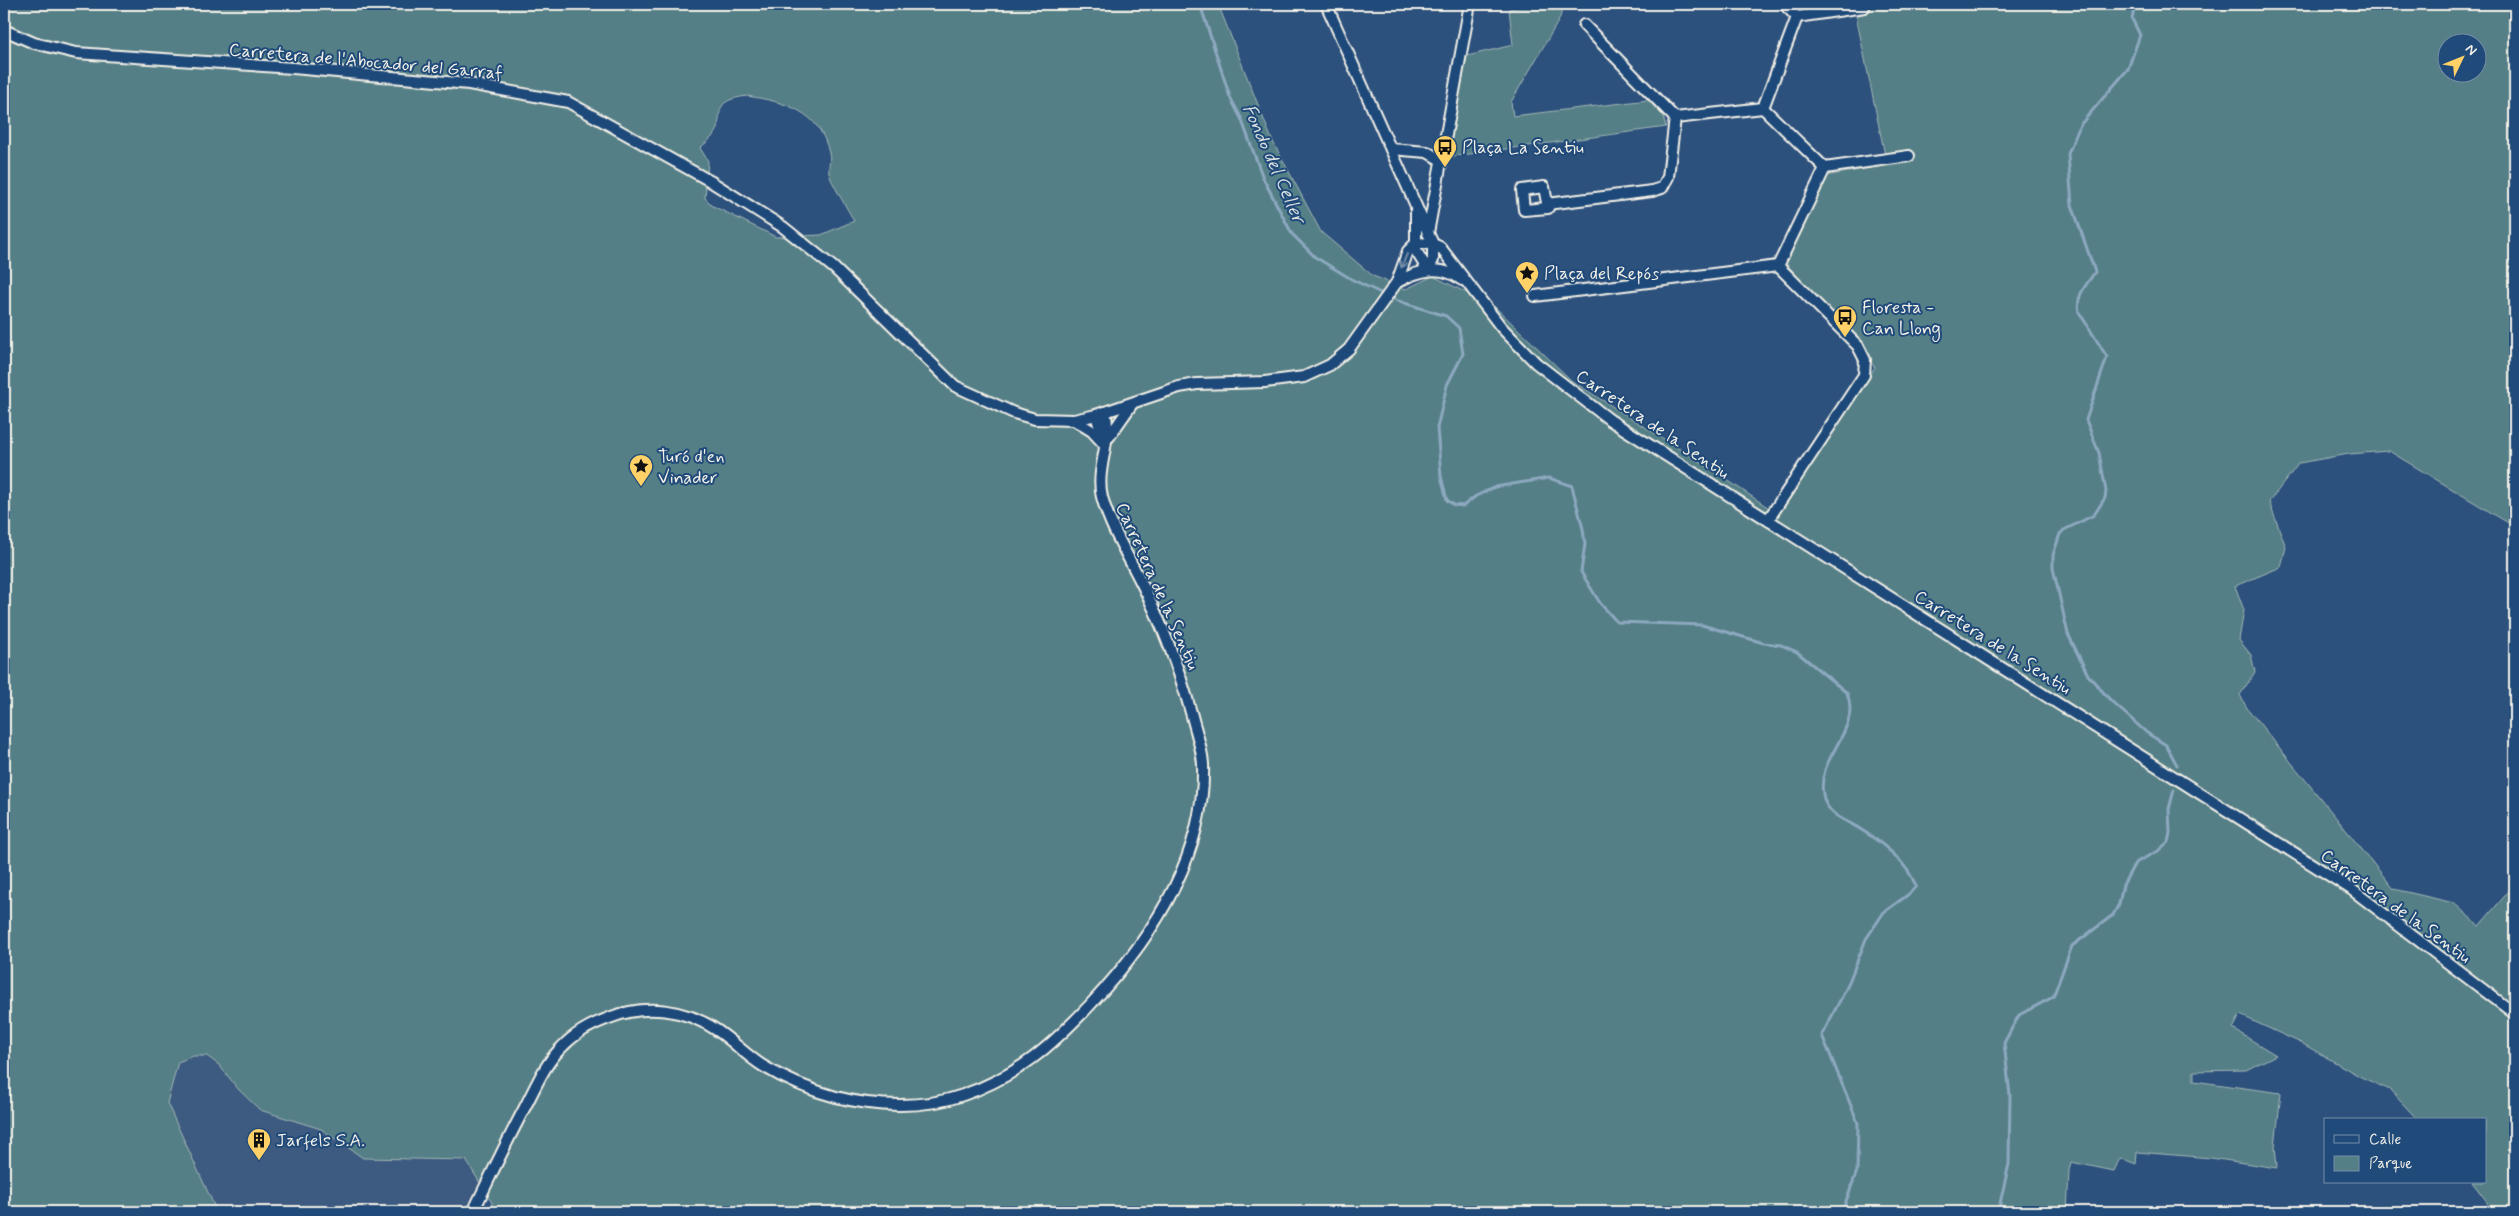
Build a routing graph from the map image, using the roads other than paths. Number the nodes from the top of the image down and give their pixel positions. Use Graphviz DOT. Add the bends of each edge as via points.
graph roads {
  1 [pos="1326,4"];
  2 [pos="1470,4"];
  3 [pos="1784,4"];
  4 [pos="1864,8"];
  5 [pos="1797,17"];
  6 [pos="1584,25"];
  7 [pos="4,30"];
  8 [pos="1763,108"];
  9 [pos="1675,118"];
  10 [pos="1444,138"];
  11 [pos="1391,149"];
  12 [pos="1427,152"];
  13 [pos="1909,156"];
  14 [pos="1441,160"];
  15 [pos="1825,168"];
  16 [pos="1547,204"];
  17 [pos="1416,207"];
  18 [pos="1432,214"];
  19 [pos="1428,232"];
  20 [pos="1416,243"];
  21 [pos="1435,245"];
  22 [pos="1778,266"];
  23 [pos="1428,270"];
  24 [pos="1467,284"];
  25 [pos="1395,285"];
  26 [pos="1535,296"];
  27 [pos="1132,403"];
  28 [pos="1101,413"];
  29 [pos="1074,420"];
  30 [pos="1105,444"];
  31 [pos="1768,520"];
  32 [pos="2515,1014"];
  33 [pos="474,1212"];
  1 -- 11 [label="street"];
  2 -- 10 [label="street"];
  3 -- 5 [label="street"];
  4 -- 5 [label="street"];
  5 -- 8 [label="street"];
  6 -- 9 [label="street"];
  7 -- 29 [label="street, Carretera de l'Abocador del Garraf" via="34,43 76,53 469,84 568,102 710,181 784,227 834,268 955,386 1035,419"];
  8 -- 9 [label="street"];
  8 -- 15 [label="street"];
  9 -- 16 [label="street" via="1668,177 1662,188"];
  10 -- 12 [label="street"];
  10 -- 14 [label="street"];
  11 -- 12 [label="street"];
  11 -- 17 [label="street"];
  12 -- 14 [label="street"];
  13 -- 15 [label="street"];
  14 -- 18 [label="street"];
  15 -- 22 [label="street"];
  17 -- 19 [label="street"];
  17 -- 20 [label="street"];
  18 -- 19 [label="street"];
  18 -- 21 [label="street"];
  19 -- 21 [label="street"];
  20 -- 21 [label="street"];
  20 -- 23 [label="street" via="1419,259"];
  20 -- 25 [label="street, one-way" via="1408,251"];
  21 -- 23 [label="street"];
  21 -- 24 [label="street, Carretera de la Sentiu"];
  22 -- 26 [label="street"];
  22 -- 31 [label="street" via="1858,346 1865,360 1864,375"];
  23 -- 24 [label="street" via="1449,273"];
  23 -- 25 [label="street" via="1414,273"];
  24 -- 31 [label="street, Carretera de la Sentiu" via="1501,327 1536,363 1610,420"];
  25 -- 27 [label="street" via="1345,354 1318,372 1265,382 1197,384"];
  27 -- 28 [label="street, Carretera de l'Abocador del Garraf"];
  27 -- 30 [label="street, Carretera de la Sentiu"];
  28 -- 29 [label="street, Carretera de l'Abocador del Garraf"];
  28 -- 30 [label="street, Carretera de la Sentiu" via="1108,427"];
  29 -- 30 [label="street"];
  30 -- 33 [label="street, Carretera de la Sentiu" via="1100,482 1110,521 1153,605 1180,673 1203,762 1200,813 1183,868 1163,909 1119,974 1056,1041 1021,1068 959,1097 903,1104 867,1104 786,1080 718,1031 676,1011 644,1009 611,1017 580,1031 560,1048 544,1070"];
  31 -- 32 [label="street, Carretera de la Sentiu" via="2351,889"];
}
